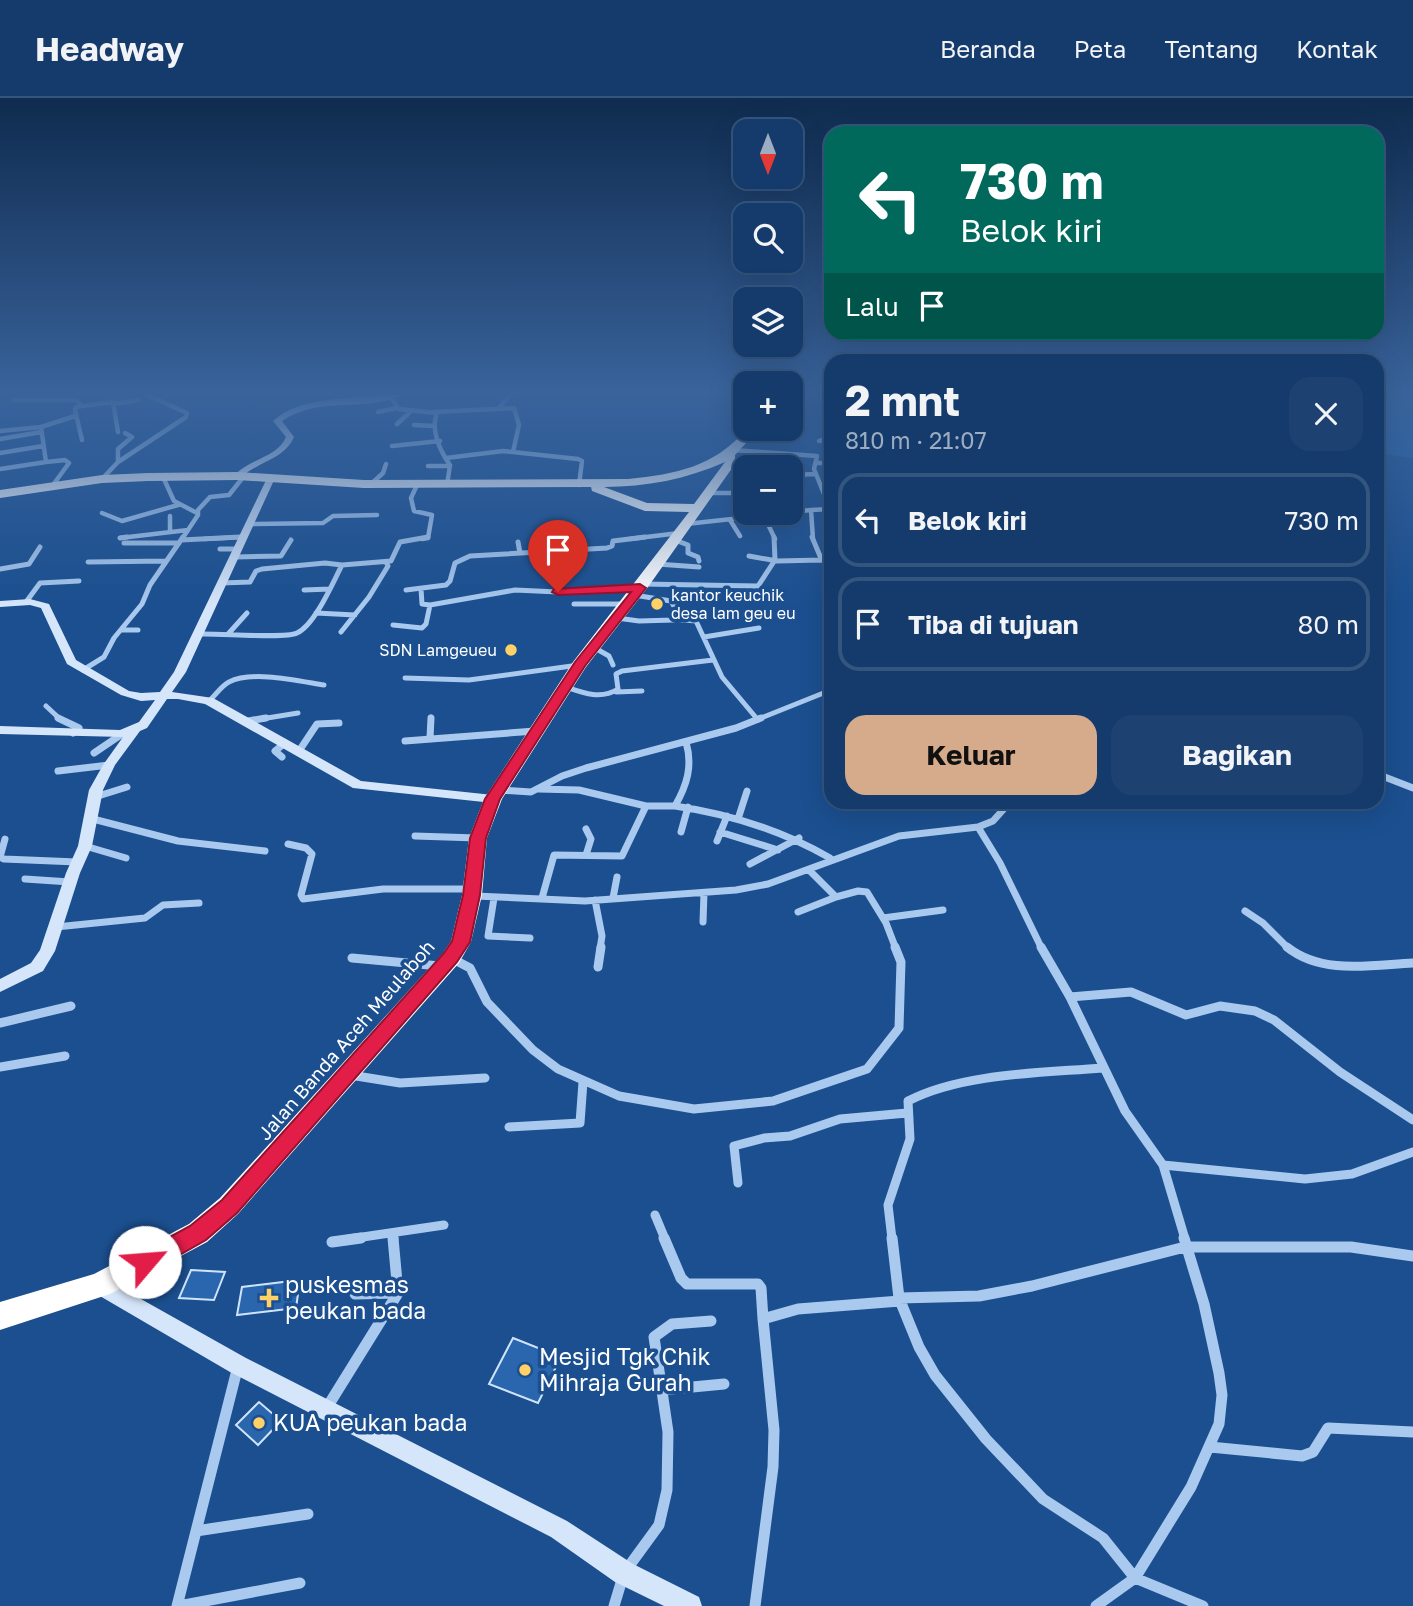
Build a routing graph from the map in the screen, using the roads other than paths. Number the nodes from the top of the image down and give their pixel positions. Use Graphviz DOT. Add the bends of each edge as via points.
graph roads {
  1 [pos="24,465"];
  2 [pos="67,465"];
  3 [pos="114,465"];
  4 [pos="249,465"];
  5 [pos="386,465"];
  6 [pos="582,465"];
  7 [pos="704,465"];
  8 [pos="729,465"];
  9 [pos="816,465"];
  10 [pos="450,466"];
  11 [pos="428,467"];
  12 [pos="0,469"];
  13 [pos="816,474"];
  14 [pos="803,475"];
  15 [pos="241,476"];
  16 [pos="163,477"];
  17 [pos="271,478"];
  18 [pos="102,479"];
  19 [pos="371,484"];
  20 [pos="52,485"];
  21 [pos="417,485"];
  22 [pos="447,485"];
  23 [pos="584,485"];
  24 [pos="822,489"];
  25 [pos="0,494"];
  26 [pos="824,494"];
  27 [pos="733,499"];
  28 [pos="178,505"];
  29 [pos="824,509"];
  30 [pos="811,510"];
  31 [pos="803,511"];
  32 [pos="102,513"];
  33 [pos="197,513"];
  34 [pos="377,514"];
  35 [pos="170,516"];
  36 [pos="689,520"];
  37 [pos="730,520"];
  38 [pos="733,520"];
  39 [pos="250,524"];
  40 [pos="770,525"];
  41 [pos="121,530"];
  42 [pos="188,530"];
  43 [pos="170,532"];
  44 [pos="740,536"];
  45 [pos="243,537"];
  46 [pos="558,538"];
  47 [pos="123,539"];
  48 [pos="291,540"];
  49 [pos="180,541"];
  50 [pos="518,542"];
  51 [pos="40,547"];
  52 [pos="220,549"];
  53 [pos="561,551"];
  54 [pos="236,553"];
  55 [pos="520,553"];
  56 [pos="749,556"];
  57 [pos="822,560"];
  58 [pos="166,561"];
  59 [pos="777,561"];
  60 [pos="88,562"];
  61 [pos="386,562"];
  62 [pos="657,564"];
  63 [pos="342,565"];
  64 [pos="0,569"];
  65 [pos="79,581"];
  66 [pos="221,583"];
  67 [pos="330,589"];
  68 [pos="421,589"];
  69 [pos="304,590"];
  70 [pos="406,590"];
  71 [pos="632,598"];
  72 [pos="26,602"];
  73 [pos="0,604"];
  74 [pos="574,604"];
  75 [pos="430,606"];
  76 [pos="247,612"];
  77 [pos="316,613"];
  78 [pos="355,615"];
  79 [pos="675,620"];
  80 [pos="393,625"];
  81 [pos="759,628"];
  82 [pos="120,630"];
  83 [pos="138,630"];
  84 [pos="341,632"];
  85 [pos="229,633"];
  86 [pos="199,634"];
  87 [pos="704,637"];
  88 [pos="593,647"];
  89 [pos="713,660"];
  90 [pos="579,665"];
  91 [pos="613,665"];
  92 [pos="82,670"];
  93 [pos="405,678"];
  94 [pos="324,685"];
  95 [pos="565,687"];
  96 [pos="642,691"];
  97 [pos="616,692"];
  98 [pos="824,693"];
  99 [pos="163,697"];
  100 [pos="209,701"];
  101 [pos="46,706"];
  102 [pos="299,713"];
  103 [pos="430,717"];
  104 [pos="758,720"];
  105 [pos="248,721"];
  106 [pos="339,723"];
  107 [pos="0,730"];
  108 [pos="535,731"];
  109 [pos="129,732"];
  110 [pos="73,733"];
  111 [pos="430,738"];
  112 [pos="405,741"];
  113 [pos="686,742"];
  114 [pos="283,744"];
  115 [pos="299,751"];
  116 [pos="94,753"];
  117 [pos="282,757"];
  118 [pos="109,765"];
  119 [pos="58,771"];
  120 [pos="1384,777"];
  121 [pos="127,787"];
  122 [pos="1413,788"];
  123 [pos="538,789"];
  124 [pos="747,791"];
  125 [pos="496,794"];
  126 [pos="94,797"];
  127 [pos="646,806"];
  128 [pos="676,806"];
  129 [pos="688,807"];
  130 [pos="1004,809"];
  131 [pos="727,816"];
  132 [pos="93,819"];
  133 [pos="738,819"];
  134 [pos="978,827"];
  135 [pos="586,829"];
  136 [pos="681,832"];
  137 [pos="720,832"];
  138 [pos="415,836"];
  139 [pos="5,838"];
  140 [pos="478,838"];
  141 [pos="799,838"];
  142 [pos="717,841"];
  143 [pos="288,844"];
  144 [pos="85,846"];
  145 [pos="778,849"];
  146 [pos="265,851"];
  147 [pos="586,855"];
  148 [pos="126,858"];
  149 [pos="830,858"];
  150 [pos="77,862"];
  151 [pos="750,864"];
  152 [pos="809,870"];
  153 [pos="617,877"];
  154 [pos="25,879"];
  155 [pos="70,882"];
  156 [pos="472,892"];
  157 [pos="704,893"];
  158 [pos="836,897"];
  159 [pos="494,898"];
  160 [pos="542,898"];
  161 [pos="613,898"];
  162 [pos="595,900"];
  163 [pos="200,903"];
  164 [pos="943,910"];
  165 [pos="1245,911"];
  166 [pos="798,912"];
  167 [pos="883,918"];
  168 [pos="703,922"];
  169 [pos="55,927"];
  170 [pos="530,938"];
  171 [pos="352,958"];
  172 [pos="446,962"];
  173 [pos="1413,963"];
  174 [pos="598,967"];
  175 [pos="0,988"];
  176 [pos="1070,997"];
  177 [pos="71,1006"];
  178 [pos="0,1023"];
  179 [pos="65,1056"];
  180 [pos="0,1067"];
  181 [pos="1102,1068"];
  182 [pos="349,1074"];
  183 [pos="485,1078"];
  184 [pos="583,1082"];
  185 [pos="907,1113"];
  186 [pos="1413,1120"];
  187 [pos="509,1128"];
  188 [pos="1413,1152"];
  189 [pos="1163,1164"];
  190 [pos="738,1183"];
  191 [pos="655,1215"];
  192 [pos="444,1225"];
  193 [pos="393,1233"];
  194 [pos="332,1241"];
  195 [pos="1185,1247"];
  196 [pos="1413,1256"];
  197 [pos="100,1284"];
  198 [pos="398,1293"];
  199 [pos="355,1294"];
  200 [pos="900,1299"];
  201 [pos="0,1316"];
  202 [pos="763,1319"];
  203 [pos="711,1321"];
  204 [pos="238,1365"];
  205 [pos="724,1384"];
  206 [pos="661,1390"];
  207 [pos="325,1410"];
  208 [pos="1413,1432"];
  209 [pos="1210,1447"];
  210 [pos="308,1514"];
  211 [pos="196,1531"];
  212 [pos="624,1573"];
  213 [pos="1135,1578"];
  214 [pos="300,1583"];
  215 [pos="178,1606"];
  216 [pos="614,1606"];
  217 [pos="690,1606"];
  218 [pos="755,1606"];
  219 [pos="1096,1606"];
  220 [pos="1203,1606"];
  1 -- 12 [label="street"];
  2 -- 20 [label="street"];
  3 -- 18 [label="street"];
  4 -- 15 [label="street"];
  5 -- 19 [label="street"];
  6 -- 23 [label="street"];
  7 -- 23 [label="highway" via="660,479"];
  8 -- 36 [label="highway, Jalan Banda Aceh Meulaboh"];
  9 -- 13 [label="street"];
  10 -- 11 [label="street"];
  10 -- 22 [label="street"];
  13 -- 14 [label="street"];
  13 -- 24 [label="street"];
  15 -- 16 [label="highway"];
  15 -- 17 [label="highway"];
  15 -- 33 [label="street" via="229,495 210,497"];
  16 -- 18 [label="highway"];
  16 -- 28 [label="street" via="167,494"];
  17 -- 19 [label="highway"];
  17 -- 39 [label="street"];
  18 -- 20 [label="highway"];
  19 -- 21 [label="highway"];
  20 -- 25 [label="highway"];
  21 -- 22 [label="highway"];
  21 -- 61 [label="street" via="411,498 414,511 431,513 429,536 404,540 394,559"];
  22 -- 23 [label="highway"];
  23 -- 36 [label="highway"];
  24 -- 26 [label="street"];
  27 -- 36 [label="street"];
  28 -- 32 [label="street" via="122,521"];
  28 -- 33 [label="street"];
  29 -- 30 [label="street"];
  30 -- 31 [label="street"];
  30 -- 57 [label="street" via="815,520 811,529"];
  33 -- 42 [label="street"];
  34 -- 39 [label="street" via="333,516 323,523"];
  35 -- 43 [label="street"];
  36 -- 37 [label="street"];
  36 -- 53 [label="street" via="613,541 607,548"];
  36 -- 62 [label="highway, Jalan Banda Aceh Meulaboh"];
  36 -- 62 [label="street" via="688,553 698,557 699,564"];
  37 -- 38 [label="street"];
  37 -- 44 [label="street"];
  39 -- 45 [label="street"];
  40 -- 59 [label="street"];
  41 -- 47 [label="street"];
  42 -- 43 [label="street"];
  42 -- 49 [label="street"];
  43 -- 47 [label="street"];
  45 -- 49 [label="street"];
  45 -- 54 [label="street"];
  46 -- 53 [label="street"];
  47 -- 49 [label="street"];
  48 -- 54 [label="street" via="281,556"];
  49 -- 58 [label="street"];
  50 -- 55 [label="street"];
  51 -- 64 [label="street" via="29,564"];
  52 -- 54 [label="street"];
  53 -- 55 [label="street"];
  54 -- 66 [label="street"];
  55 -- 68 [label="street" via="457,560 446,585"];
  56 -- 59 [label="street"];
  57 -- 59 [label="street"];
  58 -- 60 [label="street"];
  58 -- 82 [label="street" via="142,604"];
  59 -- 71 [label="street" via="755,587"];
  61 -- 63 [label="street"];
  61 -- 78 [label="street" via="388,566"];
  62 -- 71 [label="highway, Jalan Banda Aceh Meulaboh"];
  63 -- 66 [label="street" via="262,569 250,582"];
  63 -- 67 [label="street"];
  65 -- 72 [label="street" via="40,583"];
  66 -- 86 [label="street"];
  67 -- 69 [label="street"];
  67 -- 77 [label="street"];
  68 -- 70 [label="street"];
  68 -- 75 [label="street" via="422,604"];
  71 -- 74 [label="street"];
  71 -- 75 [label="street" via="515,590"];
  71 -- 79 [label="street" via="639,621"];
  71 -- 79 [label="street" via="671,601"];
  71 -- 88 [label="highway, Jalan Banda Aceh Meulaboh"];
  72 -- 73 [label="street"];
  72 -- 92 [label="street" via="45,606 71,662"];
  75 -- 80 [label="street" via="425,626"];
  76 -- 85 [label="street"];
  77 -- 78 [label="street"];
  77 -- 85 [label="street" via="295,635"];
  78 -- 84 [label="street"];
  79 -- 87 [label="street" via="695,620"];
  81 -- 87 [label="street"];
  82 -- 83 [label="street"];
  82 -- 92 [label="street" via="104,657"];
  85 -- 86 [label="street"];
  86 -- 99 [label="street"];
  87 -- 89 [label="street"];
  88 -- 90 [label="highway, Jalan Banda Aceh Meulaboh"];
  88 -- 91 [label="street" via="609,656"];
  89 -- 97 [label="street" via="622,671 616,674"];
  89 -- 104 [label="street"];
  90 -- 93 [label="street" via="489,678"];
  90 -- 95 [label="highway, Jalan Banda Aceh Meulaboh"];
  92 -- 99 [label="street" via="132,696"];
  94 -- 100 [label="street" via="240,679 226,683"];
  95 -- 97 [label="street" via="597,696"];
  95 -- 108 [label="highway, Jalan Banda Aceh Meulaboh"];
  96 -- 97 [label="street"];
  98 -- 104 [label="street"];
  99 -- 100 [label="street"];
  99 -- 109 [label="street" via="143,725"];
  100 -- 105 [label="street"];
  101 -- 110 [label="street" via="59,719 79,728"];
  102 -- 105 [label="street"];
  103 -- 111 [label="street"];
  104 -- 113 [label="street"];
  105 -- 114 [label="street"];
  106 -- 115 [label="street" via="317,724"];
  107 -- 110 [label="street"];
  108 -- 111 [label="street"];
  108 -- 125 [label="highway, Jalan Banda Aceh Meulaboh"];
  109 -- 110 [label="street"];
  109 -- 116 [label="street"];
  109 -- 118 [label="street"];
  111 -- 112 [label="street"];
  113 -- 123 [label="street" via="586,768"];
  113 -- 128 [label="street" via="690,773"];
  114 -- 115 [label="street"];
  114 -- 117 [label="street" via="276,752"];
  115 -- 125 [label="street" via="358,785"];
  118 -- 119 [label="street"];
  118 -- 126 [label="street"];
  120 -- 122 [label="street"];
  121 -- 126 [label="street"];
  123 -- 125 [label="street"];
  123 -- 127 [label="street" via="579,790"];
  124 -- 133 [label="street"];
  125 -- 140 [label="highway, Jalan Banda Aceh Meulaboh"];
  126 -- 132 [label="street"];
  127 -- 128 [label="street"];
  127 -- 147 [label="street" via="622,856"];
  128 -- 129 [label="street"];
  129 -- 131 [label="street"];
  129 -- 136 [label="street"];
  130 -- 134 [label="street" via="993,821"];
  131 -- 133 [label="street"];
  131 -- 137 [label="street"];
  132 -- 144 [label="street"];
  132 -- 146 [label="street" via="173,841"];
  133 -- 141 [label="street"];
  134 -- 149 [label="street" via="899,836"];
  134 -- 176 [label="street"];
  135 -- 147 [label="street" via="591,839"];
  137 -- 142 [label="street"];
  137 -- 145 [label="street"];
  138 -- 140 [label="street"];
  139 -- 150 [label="street" via="0,857 4,859"];
  140 -- 156 [label="highway, Jalan Banda Aceh Meulaboh"];
  141 -- 145 [label="street"];
  141 -- 149 [label="street"];
  143 -- 156 [label="street" via="312,854 300,895 303,899 383,889"];
  144 -- 148 [label="street"];
  144 -- 150 [label="street"];
  145 -- 151 [label="street"];
  147 -- 160 [label="street" via="554,855"];
  149 -- 152 [label="street"];
  150 -- 155 [label="street"];
  152 -- 157 [label="street" via="768,884"];
  152 -- 158 [label="street"];
  153 -- 161 [label="street"];
  154 -- 155 [label="street"];
  155 -- 169 [label="street"];
  156 -- 159 [label="street"];
  156 -- 172 [label="highway, Jalan Banda Aceh Meulaboh" via="461,942"];
  157 -- 161 [label="street"];
  157 -- 168 [label="street"];
  158 -- 166 [label="street"];
  158 -- 167 [label="street" via="867,892"];
  159 -- 160 [label="street"];
  159 -- 170 [label="street" via="488,936"];
  160 -- 162 [label="street"];
  161 -- 162 [label="street"];
  162 -- 174 [label="street" via="602,936"];
  163 -- 169 [label="street" via="163,905 145,918"];
  164 -- 167 [label="street"];
  165 -- 173 [label="street" via="1305,961"];
  167 -- 184 [label="street" via="901,962 900,1021 867,1069 791,1097 708,1109 619,1096"];
  169 -- 175 [label="street" via="37,967"];
  171 -- 172 [label="street"];
  172 -- 182 [label="highway, Jalan Banda Aceh Meulaboh"];
  172 -- 184 [label="street" via="470,968 486,1002 533,1050"];
  176 -- 181 [label="street"];
  176 -- 186 [label="street" via="1131,992 1186,1015 1220,1006 1255,1010"];
  177 -- 178 [label="street"];
  179 -- 180 [label="street"];
  181 -- 185 [label="street" via="961,1084 912,1097"];
  181 -- 189 [label="street" via="1131,1122"];
  182 -- 183 [label="street" via="405,1084"];
  182 -- 197 [label="highway, Jalan Banda Aceh Meulaboh" via="229,1206 198,1233"];
  184 -- 187 [label="street" via="580,1123"];
  185 -- 190 [label="street" via="840,1119 790,1136 734,1146"];
  185 -- 200 [label="street" via="910,1139 888,1205"];
  188 -- 189 [label="street" via="1392,1156 1355,1174 1316,1178"];
  189 -- 195 [label="street"];
  191 -- 202 [label="street" via="687,1284 758,1284"];
  192 -- 193 [label="street"];
  193 -- 194 [label="street"];
  193 -- 198 [label="street"];
  195 -- 196 [label="street" via="1351,1247"];
  195 -- 200 [label="street" via="979,1296"];
  195 -- 209 [label="street" via="1203,1304 1222,1395 1219,1424"];
  197 -- 201 [label="highway, Jalan Banda Aceh Meulaboh"];
  197 -- 204 [label="street"];
  198 -- 199 [label="street"];
  198 -- 207 [label="street"];
  200 -- 202 [label="street" via="798,1309"];
  200 -- 213 [label="street" via="935,1375 986,1439 1043,1499 1103,1538"];
  202 -- 218 [label="street" via="773,1467"];
  203 -- 206 [label="street" via="672,1324 654,1337"];
  204 -- 207 [label="street"];
  204 -- 211 [label="street"];
  205 -- 206 [label="street"];
  206 -- 212 [label="street" via="668,1432 667,1490 659,1525"];
  207 -- 212 [label="street" via="559,1529"];
  208 -- 209 [label="street" via="1328,1428 1313,1452 1302,1455"];
  209 -- 213 [label="street"];
  210 -- 211 [label="street"];
  211 -- 215 [label="street"];
  212 -- 216 [label="street"];
  212 -- 217 [label="street"];
  213 -- 219 [label="street"];
  213 -- 220 [label="street"];
  214 -- 215 [label="street"];
}
